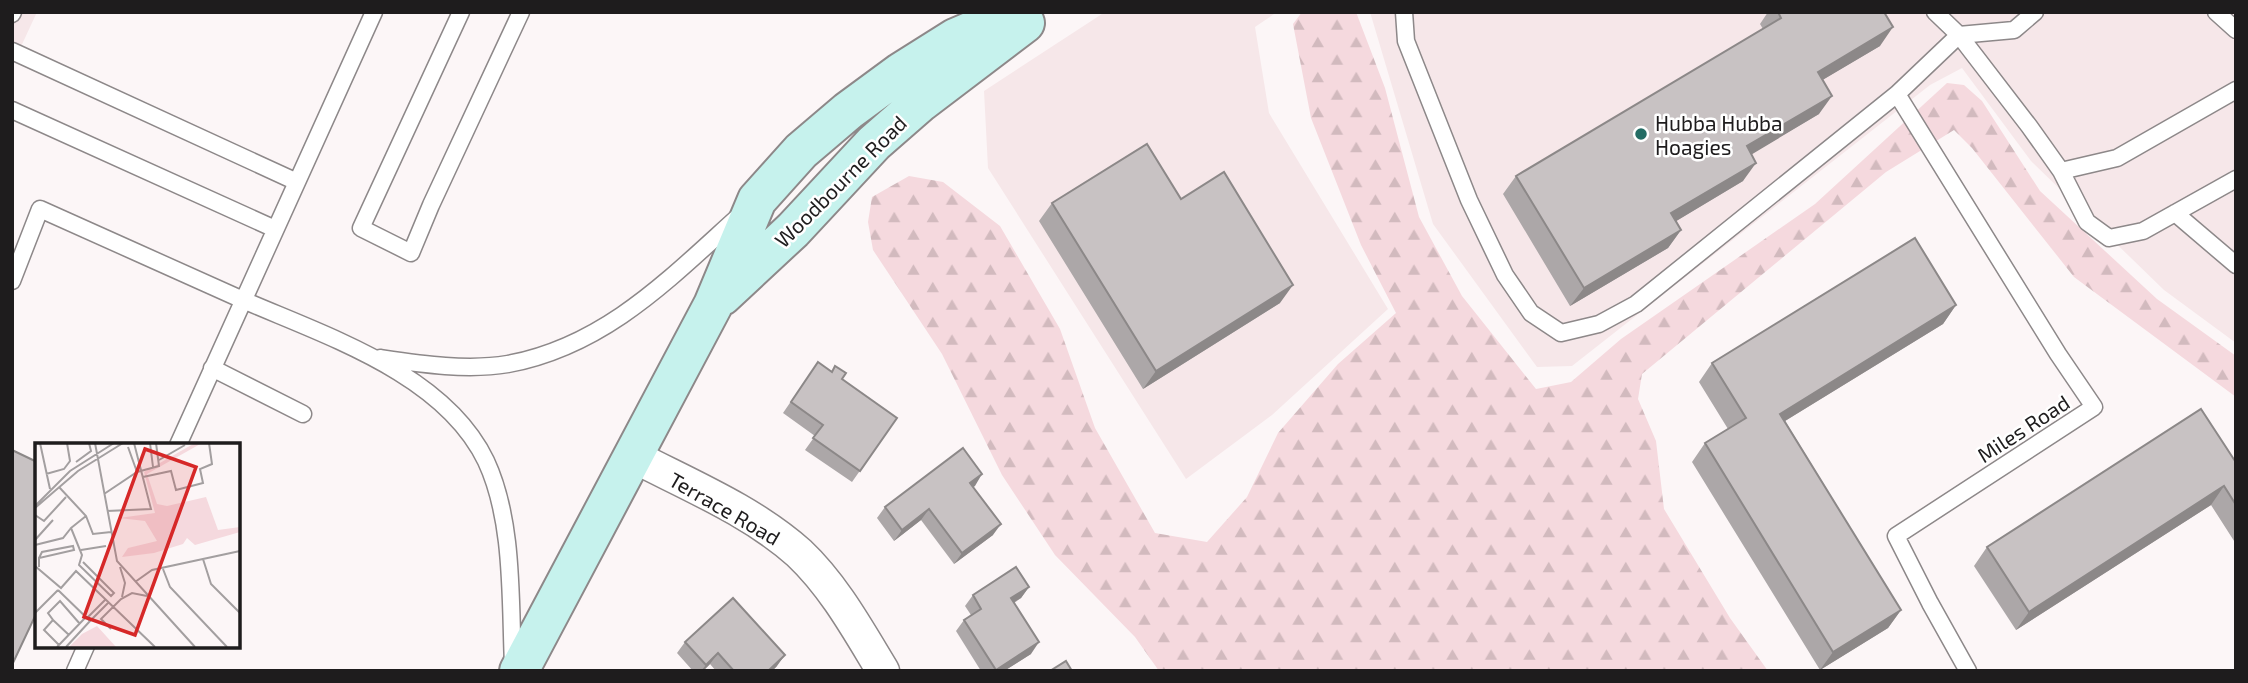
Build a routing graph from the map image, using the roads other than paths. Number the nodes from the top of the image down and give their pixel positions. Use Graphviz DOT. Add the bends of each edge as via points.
graph roads {
  1 [pos="374,12"];
  2 [pos="461,12"];
  3 [pos="522,12"];
  4 [pos="1016,12"];
  5 [pos="1038,12"];
  6 [pos="1404,12"];
  7 [pos="1935,12"];
  8 [pos="2035,12"];
  9 [pos="2216,12"];
  10 [pos="2236,30"];
  11 [pos="1959,34"];
  12 [pos="12,51"];
  13 [pos="2236,90"];
  14 [pos="1897,94"];
  15 [pos="12,110"];
  16 [pos="2061,171"];
  17 [pos="2236,178"];
  18 [pos="297,182"];
  19 [pos="757,200"];
  20 [pos="2175,214"];
  21 [pos="275,229"];
  22 [pos="2236,265"];
  23 [pos="12,281"];
  24 [pos="243,300"];
  25 [pos="713,305"];
  26 [pos="374,358"];
  27 [pos="212,368"];
  28 [pos="303,414"];
  29 [pos="179,443"];
  30 [pos="633,456"];
  31 [pos="85,648"];
  32 [pos="75,671"];
  33 [pos="516,671"];
  34 [pos="883,671"];
  35 [pos="1968,671"];
  1 -- 18 [label="lane"];
  2 -- 3 [label="lane" via="361,228 411,253"];
  4 -- 19 [label="main road, Woodbourne Road" via="955,38 901,72 801,151"];
  5 -- 25 [label="main road, Woodbourne Road" via="874,143 793,230"];
  6 -- 14 [label="lane" via="1406,41 1469,200 1506,275 1531,313 1561,333 1599,324 1636,304"];
  7 -- 11 [label="lane"];
  8 -- 11 [label="lane" via="2014,30"];
  9 -- 10 [label="lane"];
  11 -- 14 [label="lane"];
  11 -- 16 [label="lane"];
  12 -- 18 [label="lane"];
  13 -- 16 [label="lane" via="2117,158"];
  14 -- 35 [label="lane, Miles Road" via="2094,407 1896,536"];
  15 -- 21 [label="lane"];
  16 -- 20 [label="lane" via="2087,222 2109,238 2143,231"];
  17 -- 20 [label="lane"];
  18 -- 21 [label="lane"];
  19 -- 25 [label="main road, Woodbourne Road"];
  19 -- 26 [label="lane" via="648,298 579,342 506,365 429,365"];
  20 -- 22 [label="lane"];
  21 -- 24 [label="lane"];
  23 -- 24 [label="lane" via="40,209"];
  24 -- 26 [label="lane"];
  24 -- 27 [label="lane"];
  25 -- 30 [label="main road, Woodbourne Road"];
  26 -- 33 [label="lane" via="452,413 486,461 497,489 507,546"];
  27 -- 28 [label="lane"];
  27 -- 29 [label="lane"];
  30 -- 33 [label="main road, Woodbourne Road"];
  30 -- 34 [label="street, Terrace Road" via="743,513 799,554 842,604"];
  31 -- 32 [label="lane"];
}
